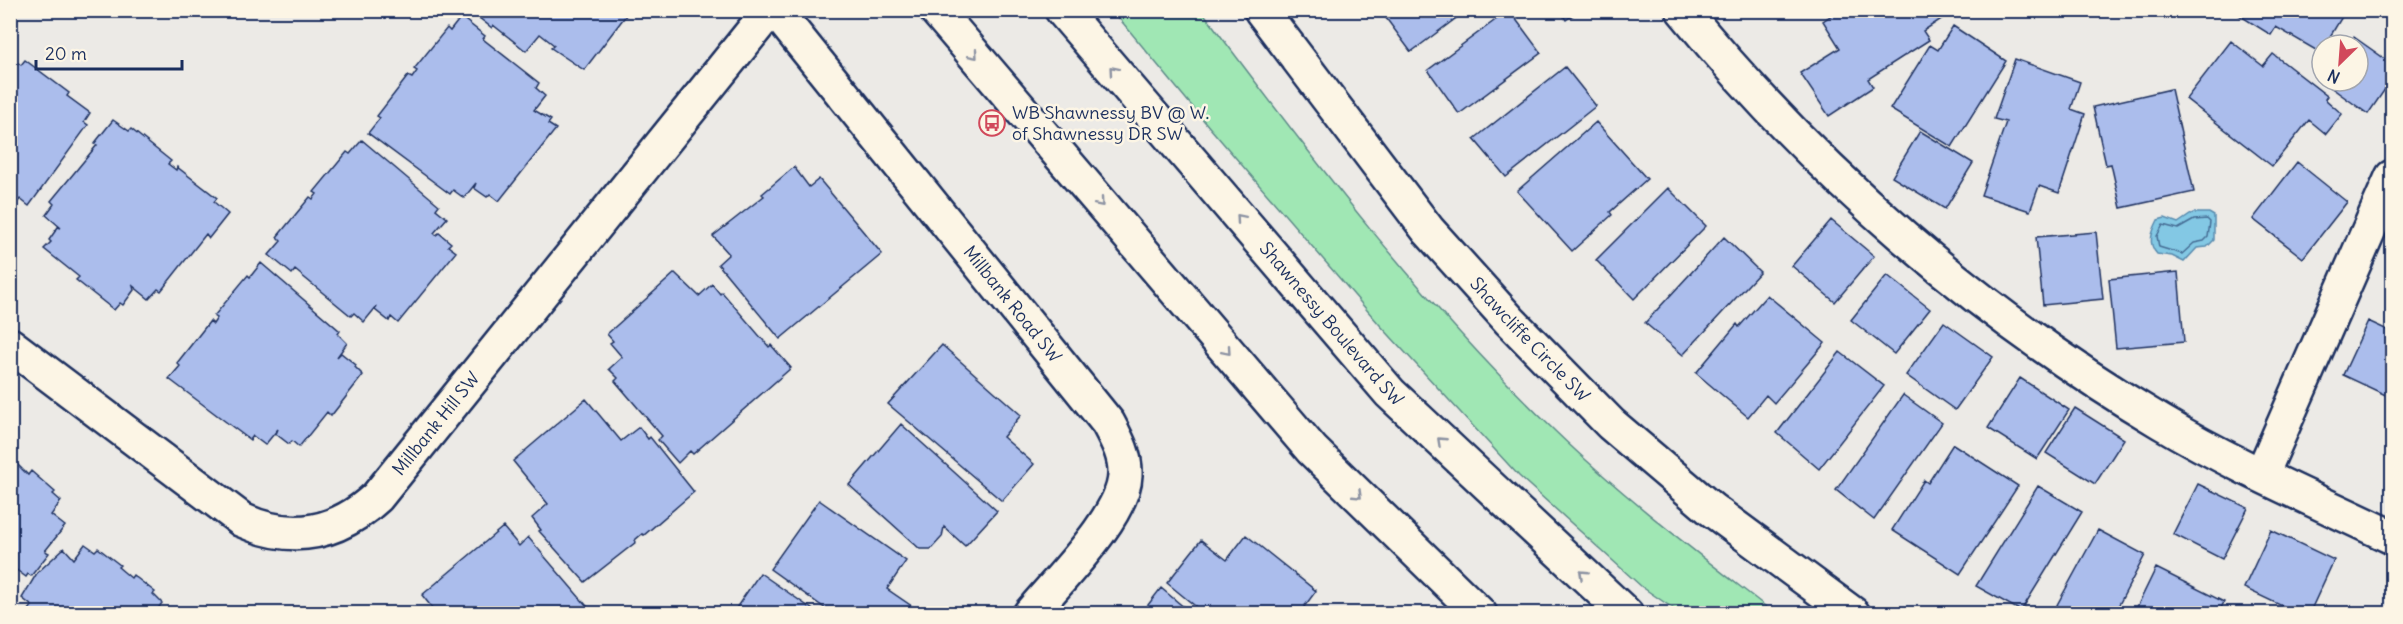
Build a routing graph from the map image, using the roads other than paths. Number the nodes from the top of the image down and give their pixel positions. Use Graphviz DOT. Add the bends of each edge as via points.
graph roads {
  1 [pos="770,10"];
  2 [pos="775,10"];
  3 [pos="936,10"];
  4 [pos="1062,10"];
  5 [pos="1261,10"];
  6 [pos="1683,10"];
  7 [pos="2392,177"];
  8 [pos="10,345"];
  9 [pos="2262,474"];
  10 [pos="2392,537"];
  11 [pos="1030,614"];
  12 [pos="1480,614"];
  13 [pos="1626,614"];
  14 [pos="1853,614"];
  1 -- 8 [label="street, Millbank Hill SW" via="377,497 338,525 288,533 259,528 242,520"];
  2 -- 11 [label="street, Millbank Road SW" via="1108,423 1123,453 1125,476 1105,525"];
  3 -- 12 [label="street, one-way" via="1312,450"];
  13 -- 4 [label="street, Shawnessy Boulevard SW, one-way" via="1390,393"];
  5 -- 14 [label="street, Shawcliffe Circle SW" via="1428,230 1510,321 1611,424 1711,508"];
  6 -- 9 [label="street" via="1734,73 1864,204 2006,318 2162,422"];
  7 -- 9 [label="street"];
  9 -- 10 [label="street"];
}
